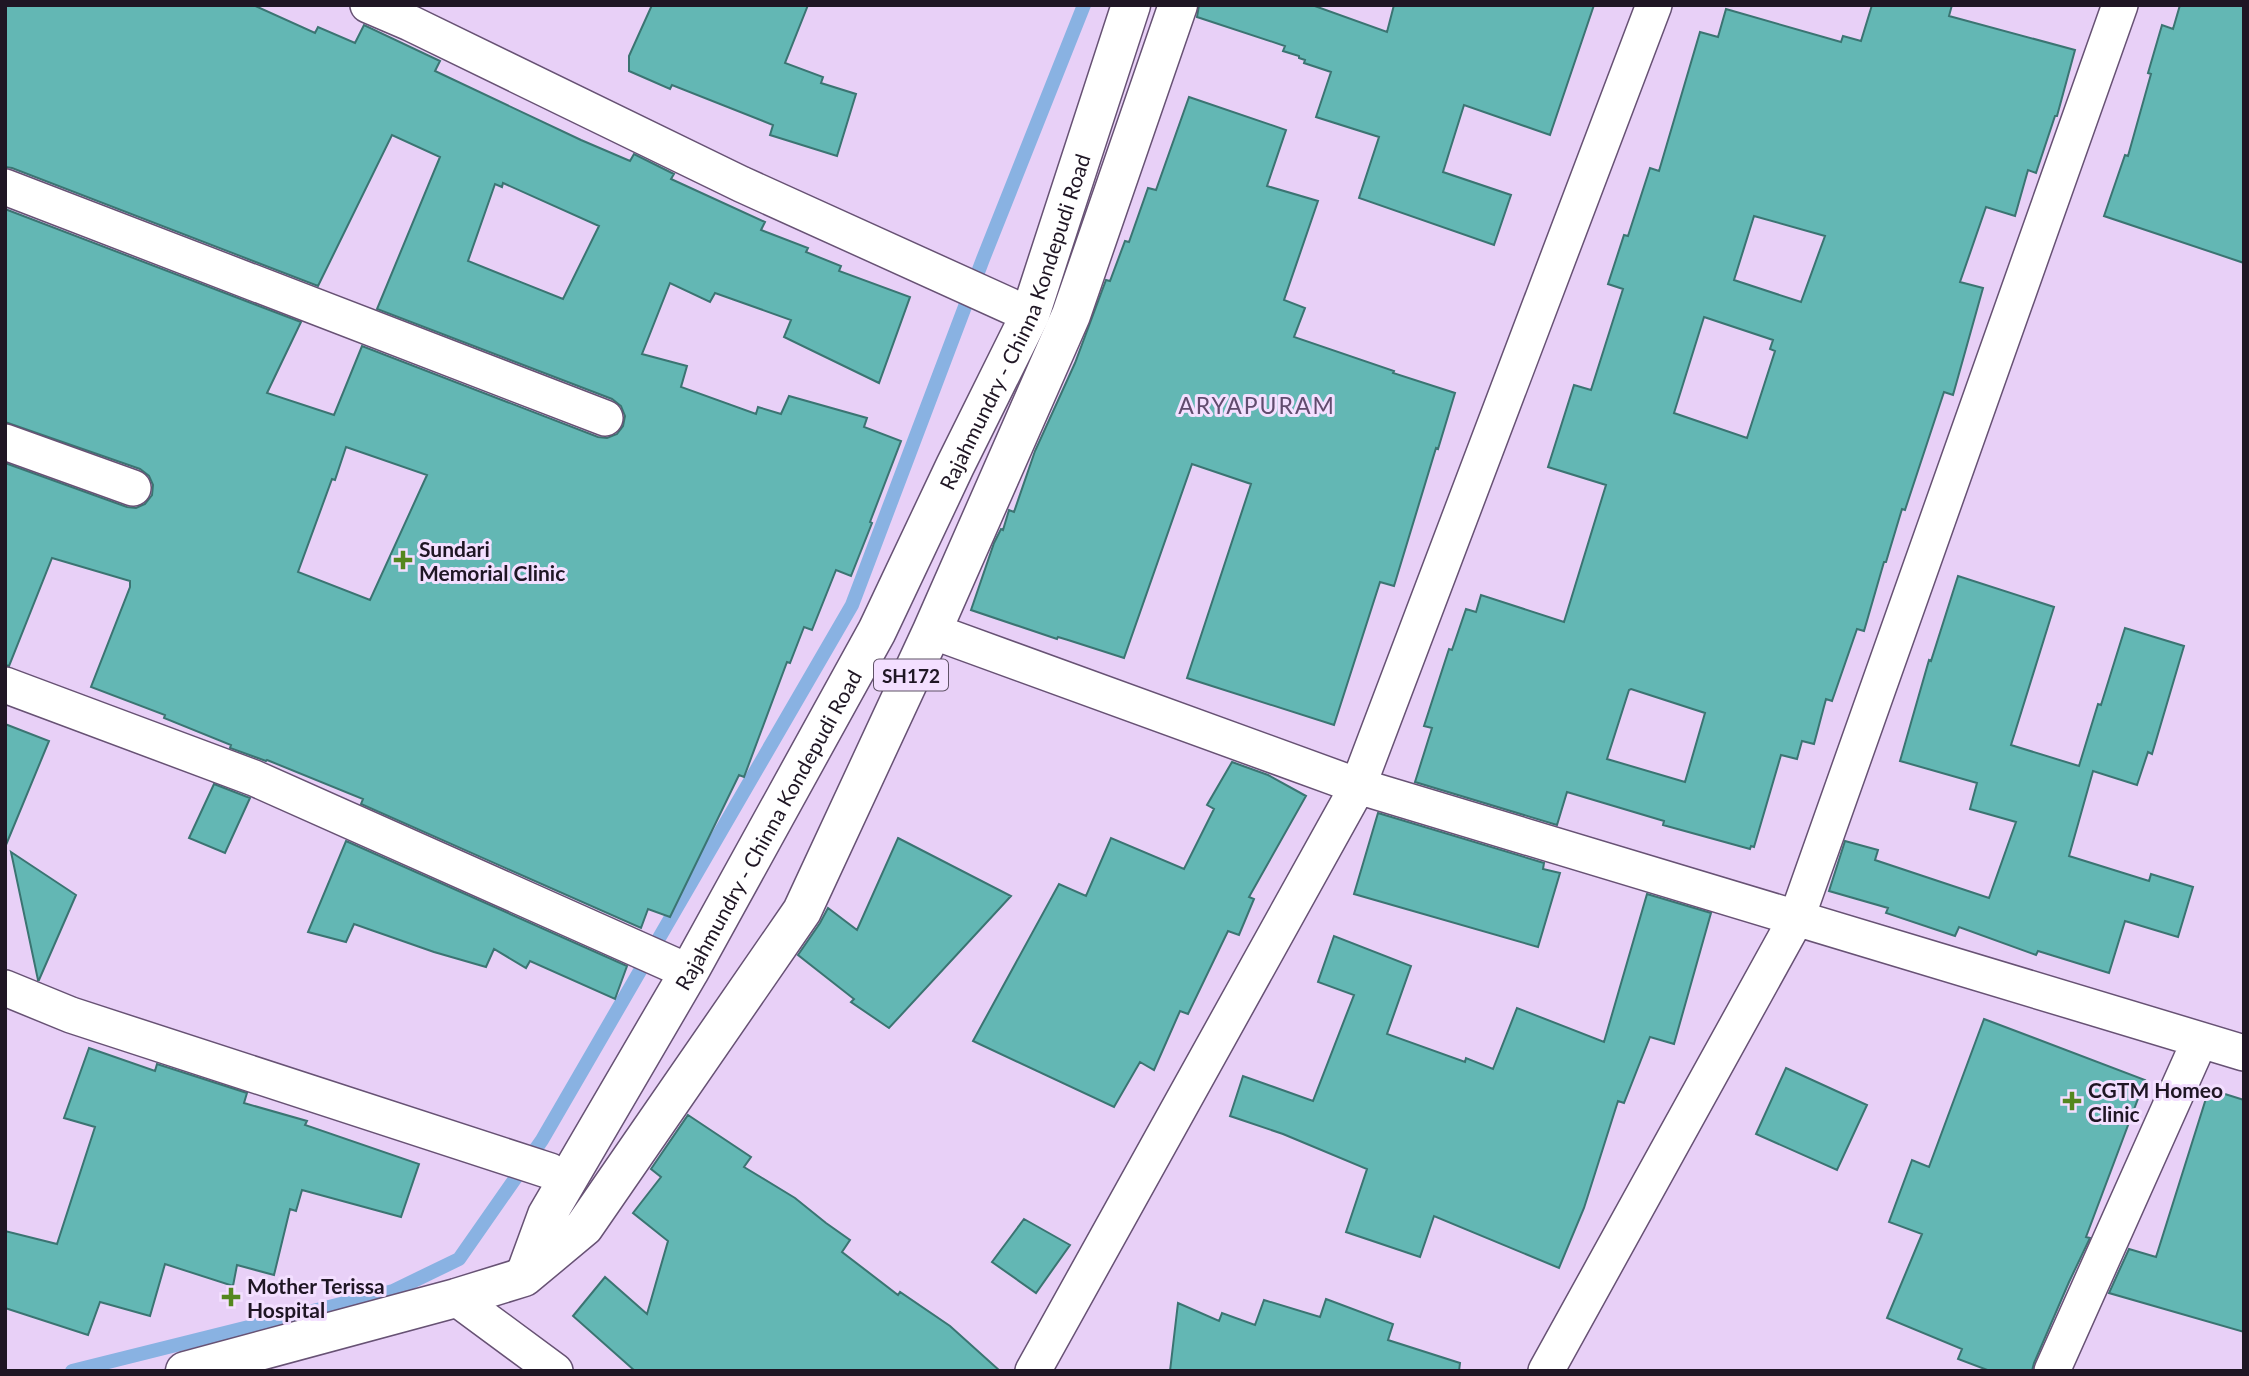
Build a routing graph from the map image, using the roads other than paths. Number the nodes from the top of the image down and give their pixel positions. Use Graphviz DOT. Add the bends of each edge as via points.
graph roads {
  1 [pos="368,5"];
  2 [pos="1131,5"];
  3 [pos="1178,5"];
  4 [pos="1654,5"];
  5 [pos="2120,5"];
  6 [pos="5,187"];
  7 [pos="1030,315"];
  8 [pos="605,418"];
  9 [pos="5,442"];
  10 [pos="132,488"];
  11 [pos="932,631"];
  12 [pos="5,685"];
  13 [pos="1359,786"];
  14 [pos="1797,917"];
  15 [pos="689,972"];
  16 [pos="5,988"];
  17 [pos="2200,1040"];
  18 [pos="2244,1053"];
  19 [pos="567,1183"];
  20 [pos="524,1277"];
  21 [pos="456,1298"];
  22 [pos="185,1371"];
  23 [pos="555,1371"];
  24 [pos="1033,1371"];
  25 [pos="1546,1371"];
  26 [pos="2052,1371"];
  1 -- 7 [label="street" via="741,184"];
  2 -- 7 [label="main road, Rajahmundry - Chinna Kondepudi Road / SH172"];
  3 -- 11 [label="main road, SH172" via="1071,315"];
  4 -- 13 [label="street"];
  5 -- 14 [label="street"];
  6 -- 8 [label="street"];
  7 -- 15 [label="main road, Rajahmundry - Chinna Kondepudi Road / SH172" via="877,631"];
  9 -- 10 [label="street"];
  11 -- 13 [label="street"];
  11 -- 20 [label="main road, SH172" via="803,911 584,1227"];
  12 -- 15 [label="street" via="254,778"];
  13 -- 14 [label="street"];
  13 -- 24 [label="street"];
  14 -- 17 [label="street"];
  14 -- 25 [label="street"];
  15 -- 19 [label="main road, Rajahmundry - Chinna Kondepudi Road / SH172"];
  16 -- 19 [label="street" via="71,1015 550,1171"];
  17 -- 18 [label="street"];
  17 -- 26 [label="street"];
  19 -- 20 [label="main road, Rajahmundry - Chinna Kondepudi Road / SH172" via="547,1215"];
  20 -- 21 [label="main road, SH172"];
  21 -- 22 [label="main road, SH172"];
  21 -- 23 [label="street"];
}
